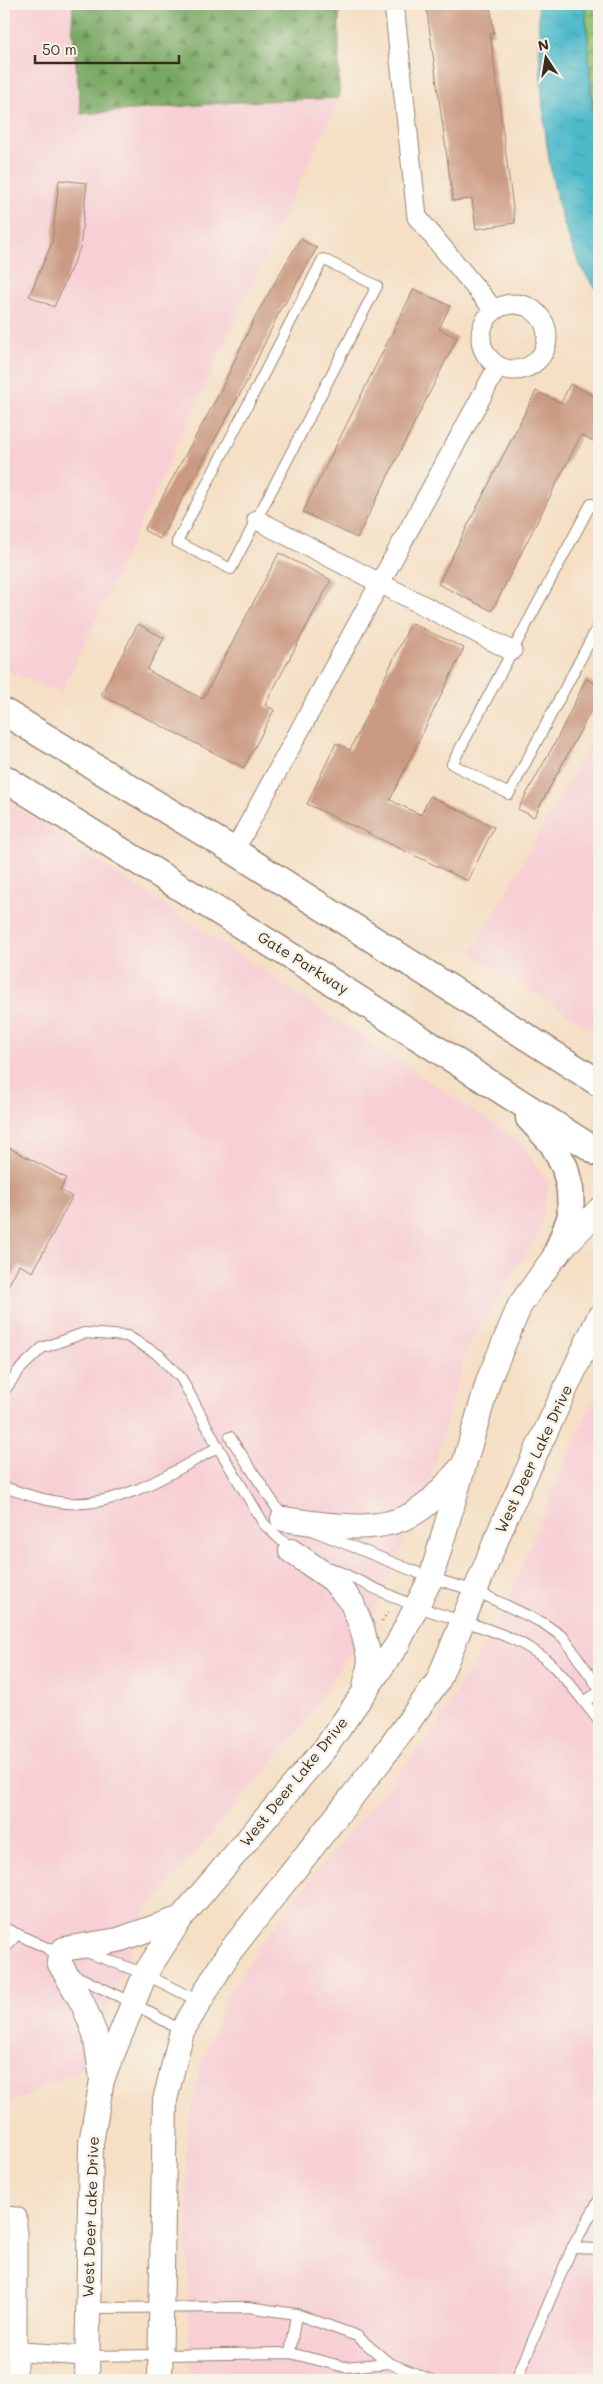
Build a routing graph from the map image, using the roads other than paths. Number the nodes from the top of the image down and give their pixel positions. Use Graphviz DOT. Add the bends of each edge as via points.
graph roads {
  1 [pos="394,4"];
  2 [pos="494,310"];
  3 [pos="498,366"];
  4 [pos="599,508"];
  5 [pos="257,520"];
  6 [pos="380,583"];
  7 [pos="599,624"];
  8 [pos="512,651"];
  9 [pos="4,712"];
  10 [pos="4,778"];
  11 [pos="234,851"];
  12 [pos="599,1083"];
  13 [pos="505,1092"];
  14 [pos="599,1153"];
  15 [pos="599,1210"];
  16 [pos="558,1253"];
  17 [pos="599,1317"];
  18 [pos="4,1391"];
  19 [pos="230,1437"];
  20 [pos="218,1447"];
  21 [pos="464,1465"];
  22 [pos="4,1487"];
  23 [pos="284,1519"];
  24 [pos="291,1551"];
  25 [pos="431,1578"];
  26 [pos="476,1591"];
  27 [pos="417,1607"];
  28 [pos="463,1621"];
  29 [pos="599,1690"];
  30 [pos="364,1692"];
  31 [pos="584,1702"];
  32 [pos="599,1721"];
  33 [pos="181,1918"];
  34 [pos="4,1928"];
  35 [pos="16,1934"];
  36 [pos="4,1950"];
  37 [pos="56,1953"];
  38 [pos="146,1974"];
  39 [pos="200,2002"];
  40 [pos="133,2003"];
  41 [pos="182,2031"];
  42 [pos="102,2080"];
  43 [pos="599,2200"];
  44 [pos="4,2216"];
  45 [pos="572,2248"];
  46 [pos="599,2249"];
  47 [pos="161,2307"];
  48 [pos="88,2308"];
  49 [pos="296,2314"];
  50 [pos="10,2351"];
  51 [pos="290,2353"];
  52 [pos="161,2354"];
  53 [pos="87,2356"];
  54 [pos="389,2363"];
  55 [pos="17,2380"];
  56 [pos="87,2380"];
  57 [pos="160,2380"];
  58 [pos="431,2380"];
  59 [pos="516,2380"];
  1 -- 2 [label="street" via="416,217"];
  2 -- 3 [label="street" via="484,323 481,340 486,355"];
  2 -- 3 [label="street" via="504,305 526,306 543,320 548,335 545,351 530,367 519,370"];
  3 -- 6 [label="street"];
  4 -- 8 [label="lane" via="591,504"];
  5 -- 5 [label="lane" via="231,569 177,542 323,259 377,286"];
  5 -- 6 [label="street"];
  6 -- 8 [label="street"];
  6 -- 11 [label="street"];
  7 -- 8 [label="lane" via="509,794 452,764"];
  9 -- 11 [label="main road"];
  10 -- 13 [label="main road, Gate Parkway"];
  11 -- 12 [label="main road"];
  13 -- 14 [label="main road, Gate Parkway"];
  13 -- 16 [label="main road" via="553,1144 565,1168 571,1216"];
  15 -- 16 [label="street, West Deer Lake Drive"];
  16 -- 21 [label="street, West Deer Lake Drive" via="520,1304 489,1380"];
  17 -- 26 [label="street, West Deer Lake Drive" via="504,1521"];
  18 -- 20 [label="lane" via="20,1369 42,1348 84,1334 127,1336 158,1355 181,1378"];
  19 -- 23 [label="lane"];
  20 -- 22 [label="lane" via="157,1481 107,1499 69,1503"];
  20 -- 24 [label="lane" via="264,1524"];
  21 -- 23 [label="street" via="426,1505 399,1520 370,1527"];
  21 -- 25 [label="street, West Deer Lake Drive"];
  23 -- 25 [label="lane"];
  24 -- 27 [label="lane"];
  24 -- 30 [label="street" via="332,1580 352,1603 370,1661"];
  25 -- 26 [label="lane"];
  25 -- 27 [label="street, West Deer Lake Drive"];
  26 -- 28 [label="street, West Deer Lake Drive"];
  26 -- 29 [label="lane" via="522,1612 563,1637"];
  27 -- 28 [label="lane"];
  27 -- 30 [label="street, West Deer Lake Drive" via="397,1645"];
  28 -- 31 [label="lane" via="524,1645 544,1659"];
  28 -- 39 [label="street, West Deer Lake Drive" via="438,1681 380,1761 228,1954"];
  29 -- 31 [label="lane"];
  30 -- 33 [label="street, West Deer Lake Drive" via="326,1747"];
  31 -- 32 [label="lane"];
  33 -- 37 [label="street" via="118,1940"];
  33 -- 38 [label="street, West Deer Lake Drive"];
  34 -- 35 [label="lane"];
  35 -- 36 [label="lane"];
  35 -- 37 [label="lane"];
  37 -- 38 [label="lane" via="80,1950"];
  37 -- 40 [label="lane" via="69,1973"];
  37 -- 42 [label="street" via="95,2034"];
  38 -- 39 [label="lane"];
  38 -- 40 [label="street, West Deer Lake Drive"];
  39 -- 41 [label="street, West Deer Lake Drive"];
  40 -- 41 [label="lane"];
  40 -- 42 [label="street, West Deer Lake Drive"];
  41 -- 47 [label="street, West Deer Lake Drive" via="165,2100"];
  42 -- 48 [label="street, West Deer Lake Drive" via="91,2143"];
  43 -- 45 [label="lane"];
  44 -- 50 [label="street" via="17,2216"];
  45 -- 46 [label="lane"];
  45 -- 59 [label="lane"];
  47 -- 48 [label="lane"];
  47 -- 49 [label="lane" via="248,2307"];
  47 -- 52 [label="street, West Deer Lake Drive"];
  48 -- 53 [label="street, West Deer Lake Drive"];
  49 -- 51 [label="lane"];
  49 -- 54 [label="lane" via="357,2336"];
  50 -- 53 [label="street"];
  50 -- 55 [label="street"];
  51 -- 52 [label="lane"];
  51 -- 54 [label="lane" via="346,2367"];
  52 -- 53 [label="lane"];
  52 -- 57 [label="street, West Deer Lake Drive"];
  53 -- 56 [label="street, West Deer Lake Drive"];
  54 -- 58 [label="lane"];
}
